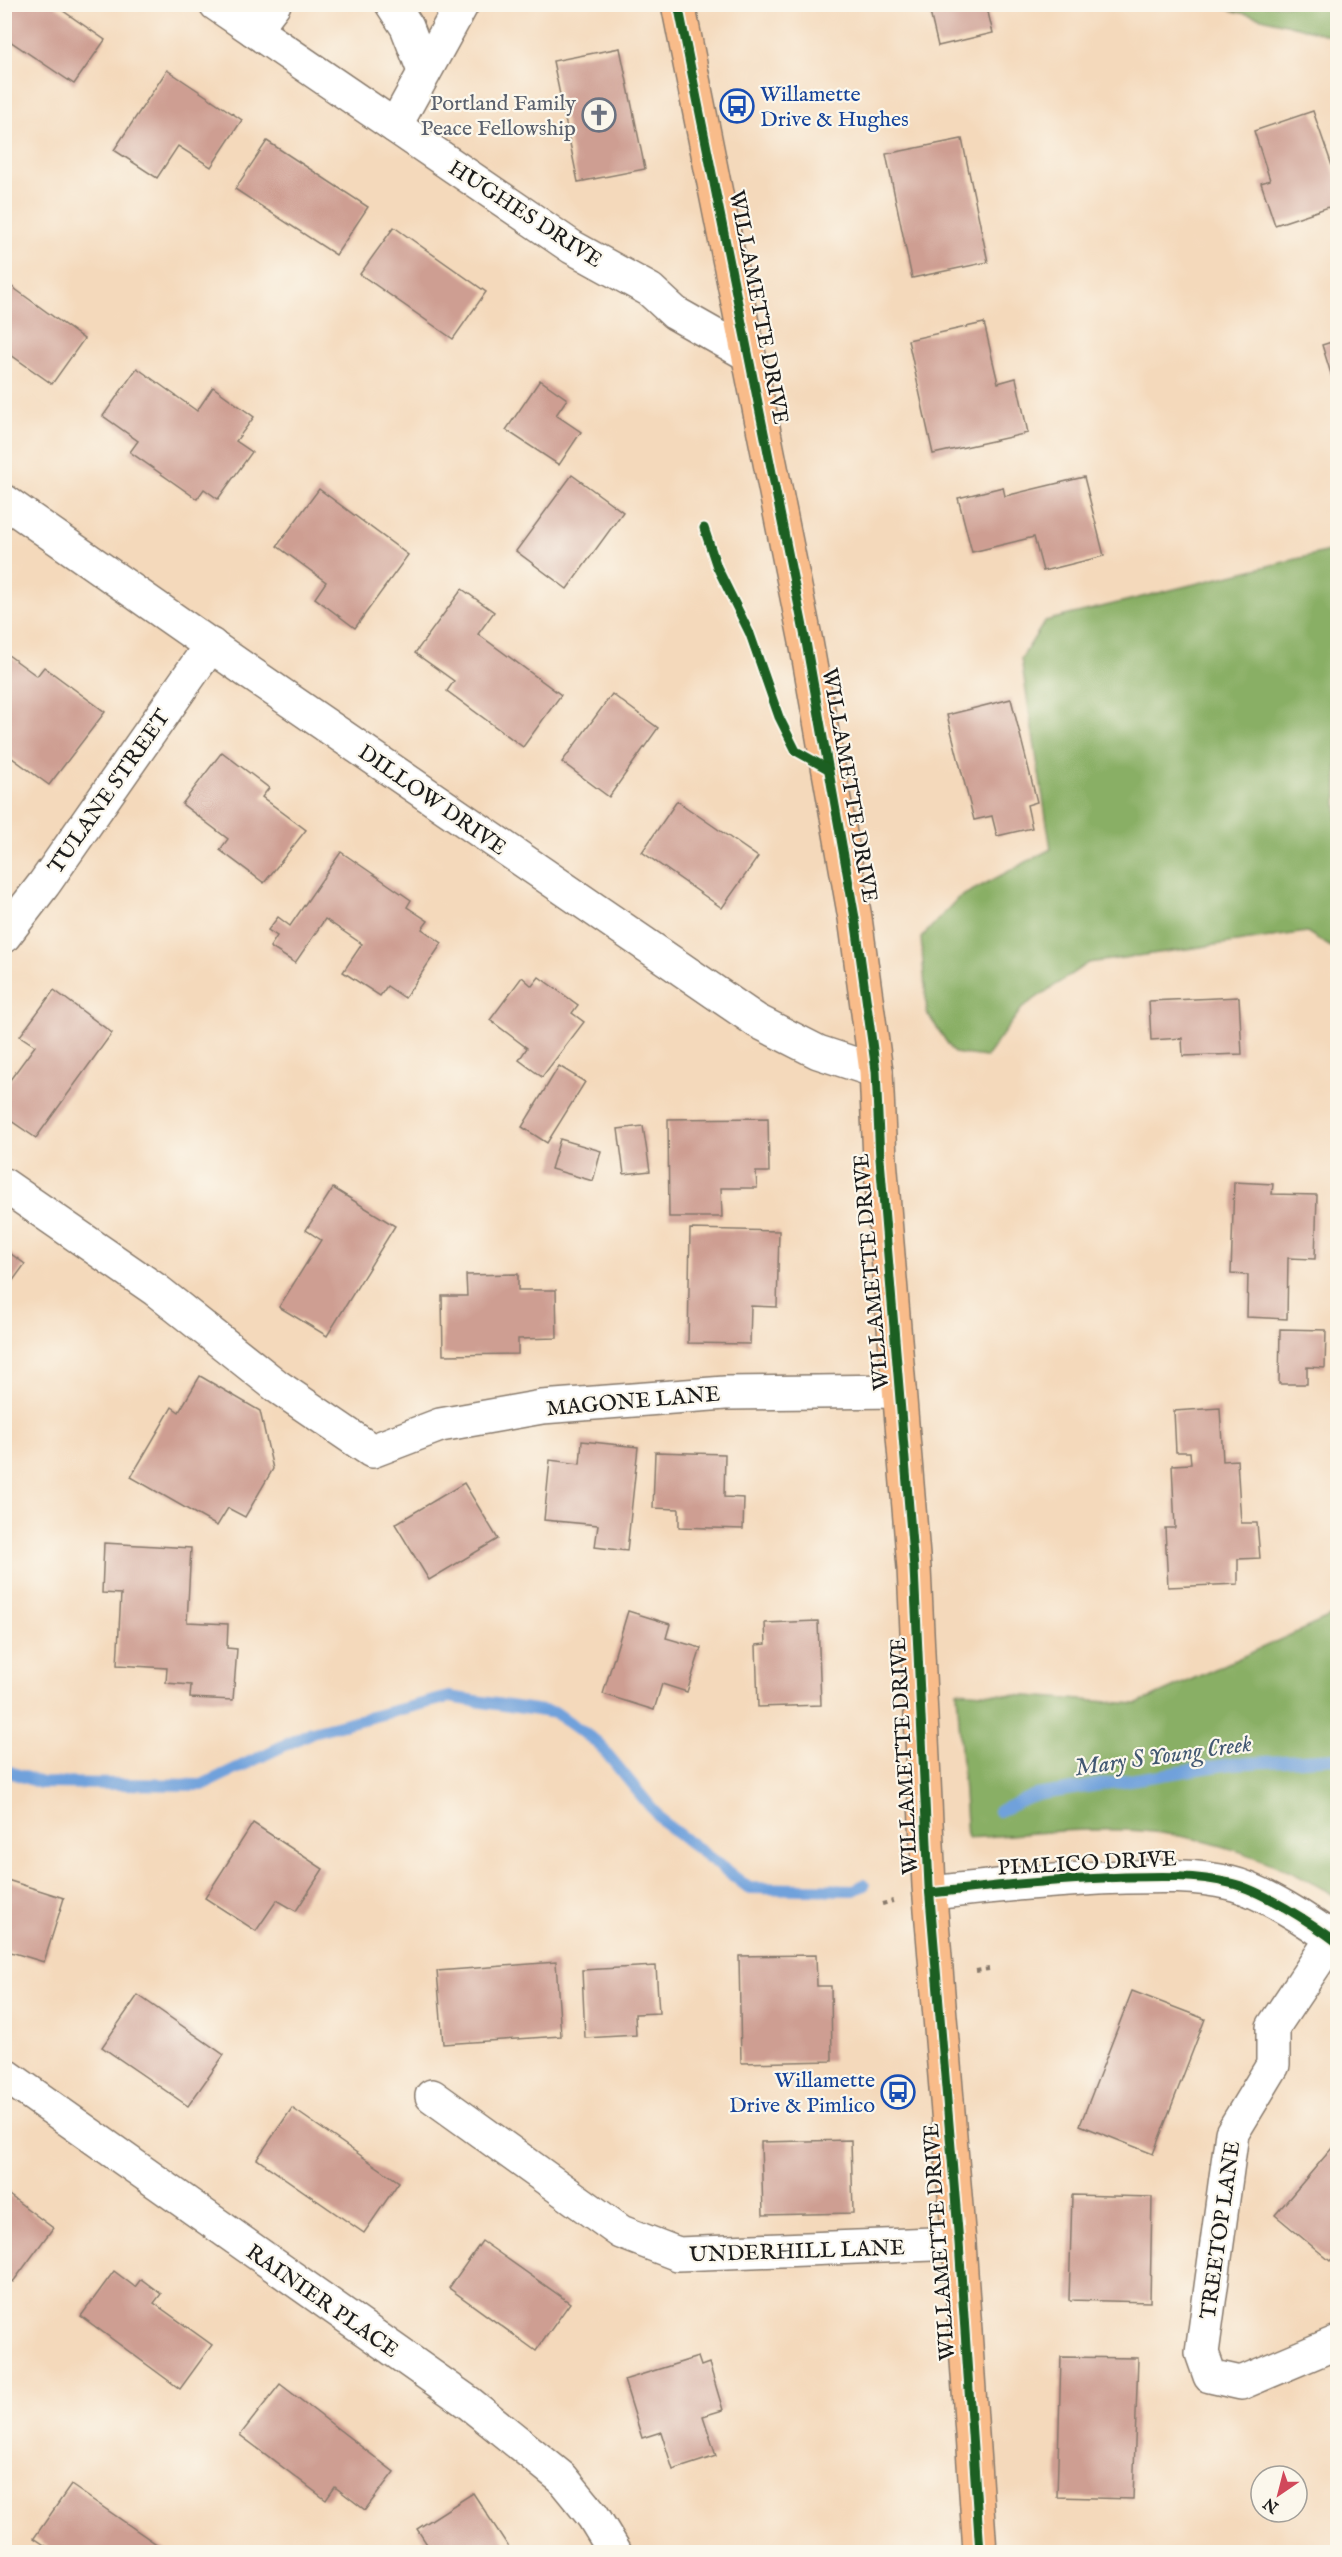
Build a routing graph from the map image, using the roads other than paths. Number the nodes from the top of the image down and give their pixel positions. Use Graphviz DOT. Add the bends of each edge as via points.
graph roads {
  1 [pos="216,4"];
  2 [pos="274,4"];
  3 [pos="392,4"];
  4 [pos="462,4"];
  5 [pos="678,4"];
  6 [pos="254,30"];
  7 [pos="424,71"];
  8 [pos="394,126"];
  9 [pos="749,354"];
  10 [pos="4,501"];
  11 [pos="211,645"];
  12 [pos="4,936"];
  13 [pos="876,1071"];
  14 [pos="4,1185"];
  15 [pos="899,1391"];
  16 [pos="930,1893"];
  17 [pos="1335,1941"];
  18 [pos="4,2074"];
  19 [pos="432,2096"];
  20 [pos="959,2243"];
  21 [pos="1338,2342"];
  22 [pos="615,2553"];
  23 [pos="980,2553"];
  1 -- 6 [label="street, HUGHES DRIVE"];
  2 -- 6 [label="street"];
  3 -- 7 [label="street" via="407,27"];
  4 -- 7 [label="street"];
  5 -- 9 [label="main road, WILLAMETTE DRIVE"];
  6 -- 8 [label="street, HUGHES DRIVE"];
  7 -- 8 [label="street"];
  8 -- 9 [label="street, HUGHES DRIVE" via="572,247 650,290 675,313"];
  9 -- 13 [label="main road, WILLAMETTE DRIVE" via="855,918"];
  10 -- 11 [label="street, DILLOW DRIVE"];
  11 -- 12 [label="street, TULANE STREET"];
  11 -- 13 [label="street, DILLOW DRIVE" via="757,1021 818,1052"];
  13 -- 15 [label="main road, WILLAMETTE DRIVE"];
  14 -- 15 [label="street, MAGONE LANE" via="156,1290 278,1387 372,1451 440,1425 542,1407 725,1393"];
  15 -- 16 [label="main road, WILLAMETTE DRIVE" via="914,1568"];
  16 -- 17 [label="street, PIMLICO DRIVE" via="1079,1878 1188,1877 1232,1883 1265,1898"];
  16 -- 20 [label="main road, WILLAMETTE DRIVE"];
  17 -- 21 [label="street, TREETOP LANE" via="1273,2026 1273,2065 1232,2133 1202,2354 1210,2376 1241,2383"];
  18 -- 22 [label="street, RAINIER PLACE" via="470,2403 562,2478 593,2516"];
  19 -- 20 [label="street, UNDERHILL LANE" via="621,2232 678,2254"];
  20 -- 23 [label="main road, WILLAMETTE DRIVE"];
}
